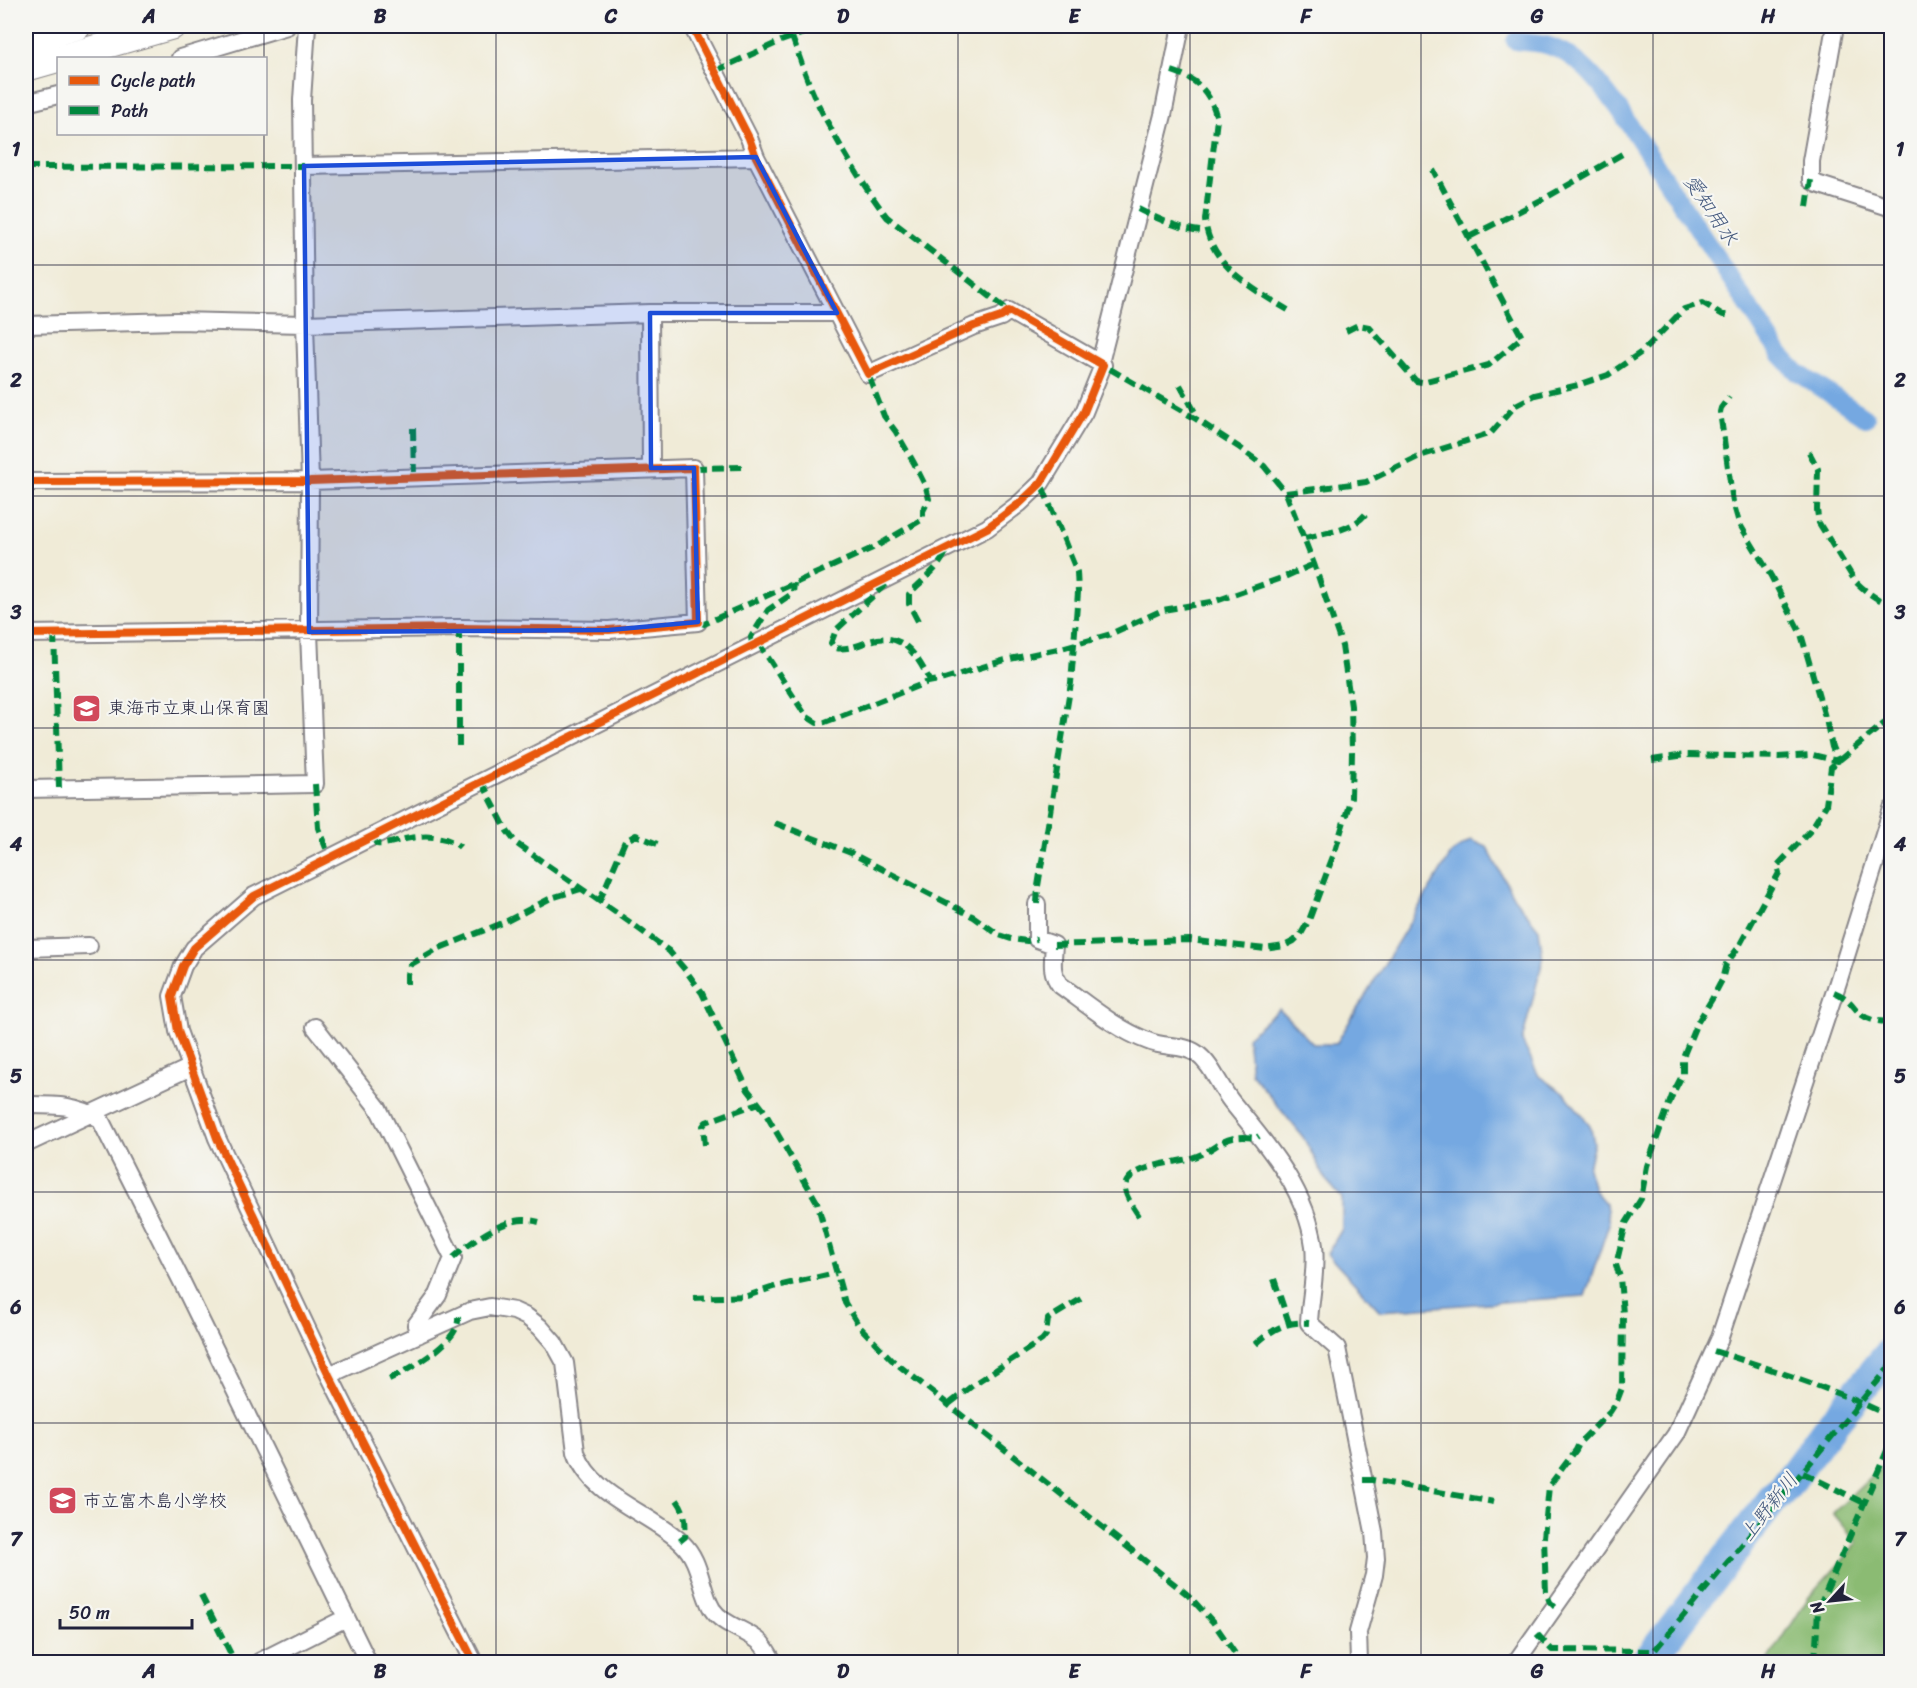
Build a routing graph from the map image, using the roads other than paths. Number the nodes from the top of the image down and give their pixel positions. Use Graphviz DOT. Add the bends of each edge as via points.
graph roads {
  1 [pos="78,26"];
  2 [pos="173,26"];
  3 [pos="287,26"];
  4 [pos="307,26"];
  5 [pos="692,26"];
  6 [pos="1181,26"];
  7 [pos="1834,26"];
  8 [pos="26,41"];
  9 [pos="64,57"];
  10 [pos="183,57"];
  11 [pos="57,59"];
  12 [pos="26,68"];
  13 [pos="57,95"];
  14 [pos="26,103"];
  15 [pos="756,157"];
  16 [pos="304,166"];
  17 [pos="1892,208"];
  18 [pos="650,313"];
  19 [pos="837,313"];
  20 [pos="304,324"];
  21 [pos="26,325"];
  22 [pos="1100,363"];
  23 [pos="651,468"];
  24 [pos="309,481"];
  25 [pos="26,482"];
  26 [pos="309,632"];
  27 [pos="26,634"];
  28 [pos="26,789"];
  29 [pos="1892,809"];
  30 [pos="1037,904"];
  31 [pos="89,946"];
  32 [pos="26,948"];
  33 [pos="315,1027"];
  34 [pos="191,1067"];
  35 [pos="26,1105"];
  36 [pos="89,1113"];
  37 [pos="26,1144"];
  38 [pos="418,1335"];
  39 [pos="329,1375"];
  40 [pos="346,1618"];
  41 [pos="259,1662"];
  42 [pos="368,1662"];
  43 [pos="474,1662"];
  44 [pos="774,1662"];
  45 [pos="1359,1662"];
  46 [pos="1516,1662"];
  1 -- 8 [label="highway"];
  2 -- 9 [label="highway"];
  3 -- 10 [label="street"];
  4 -- 16 [label="street" via="302,100"];
  5 -- 15 [label="street"];
  6 -- 22 [label="street" via="1163,115"];
  7 -- 17 [label="street" via="1811,180"];
  11 -- 12 [label="highway"];
  13 -- 14 [label="street"];
  15 -- 16 [label="street"];
  15 -- 19 [label="street"];
  16 -- 20 [label="street"];
  18 -- 19 [label="street"];
  18 -- 20 [label="street"];
  18 -- 23 [label="street"];
  19 -- 22 [label="street" via="868,374 1009,311"];
  20 -- 21 [label="street" via="177,321"];
  20 -- 24 [label="street"];
  22 -- 34 [label="street" via="1103,365 1084,412 1041,483 995,523 254,896 194,948 183,966 172,996 178,1031"];
  23 -- 24 [label="street"];
  23 -- 26 [label="street" via="694,468 698,622 609,630"];
  24 -- 25 [label="street"];
  24 -- 26 [label="street"];
  26 -- 27 [label="street"];
  26 -- 28 [label="street" via="315,784"];
  29 -- 46 [label="street" via="1719,1340 1676,1434"];
  30 -- 45 [label="street" via="1037,939 1054,945 1052,969 1060,985 1122,1029 1149,1042 1187,1049 1200,1057 1284,1168 1307,1215 1314,1246 1309,1323 1337,1348 1374,1532 1376,1558 1358,1632"];
  31 -- 32 [label="street"];
  33 -- 38 [label="street" via="378,1108 453,1258 438,1295 416,1325"];
  34 -- 36 [label="street"];
  34 -- 39 [label="street" via="217,1138"];
  35 -- 36 [label="street" via="63,1105"];
  36 -- 37 [label="street"];
  36 -- 40 [label="street" via="100,1119"];
  38 -- 39 [label="street"];
  38 -- 44 [label="street" via="470,1311 490,1307 514,1311 540,1327 566,1363 580,1466 626,1505 684,1544 693,1557 712,1609 761,1643"];
  39 -- 43 [label="street"];
  40 -- 41 [label="street"];
  40 -- 42 [label="street"];
}
